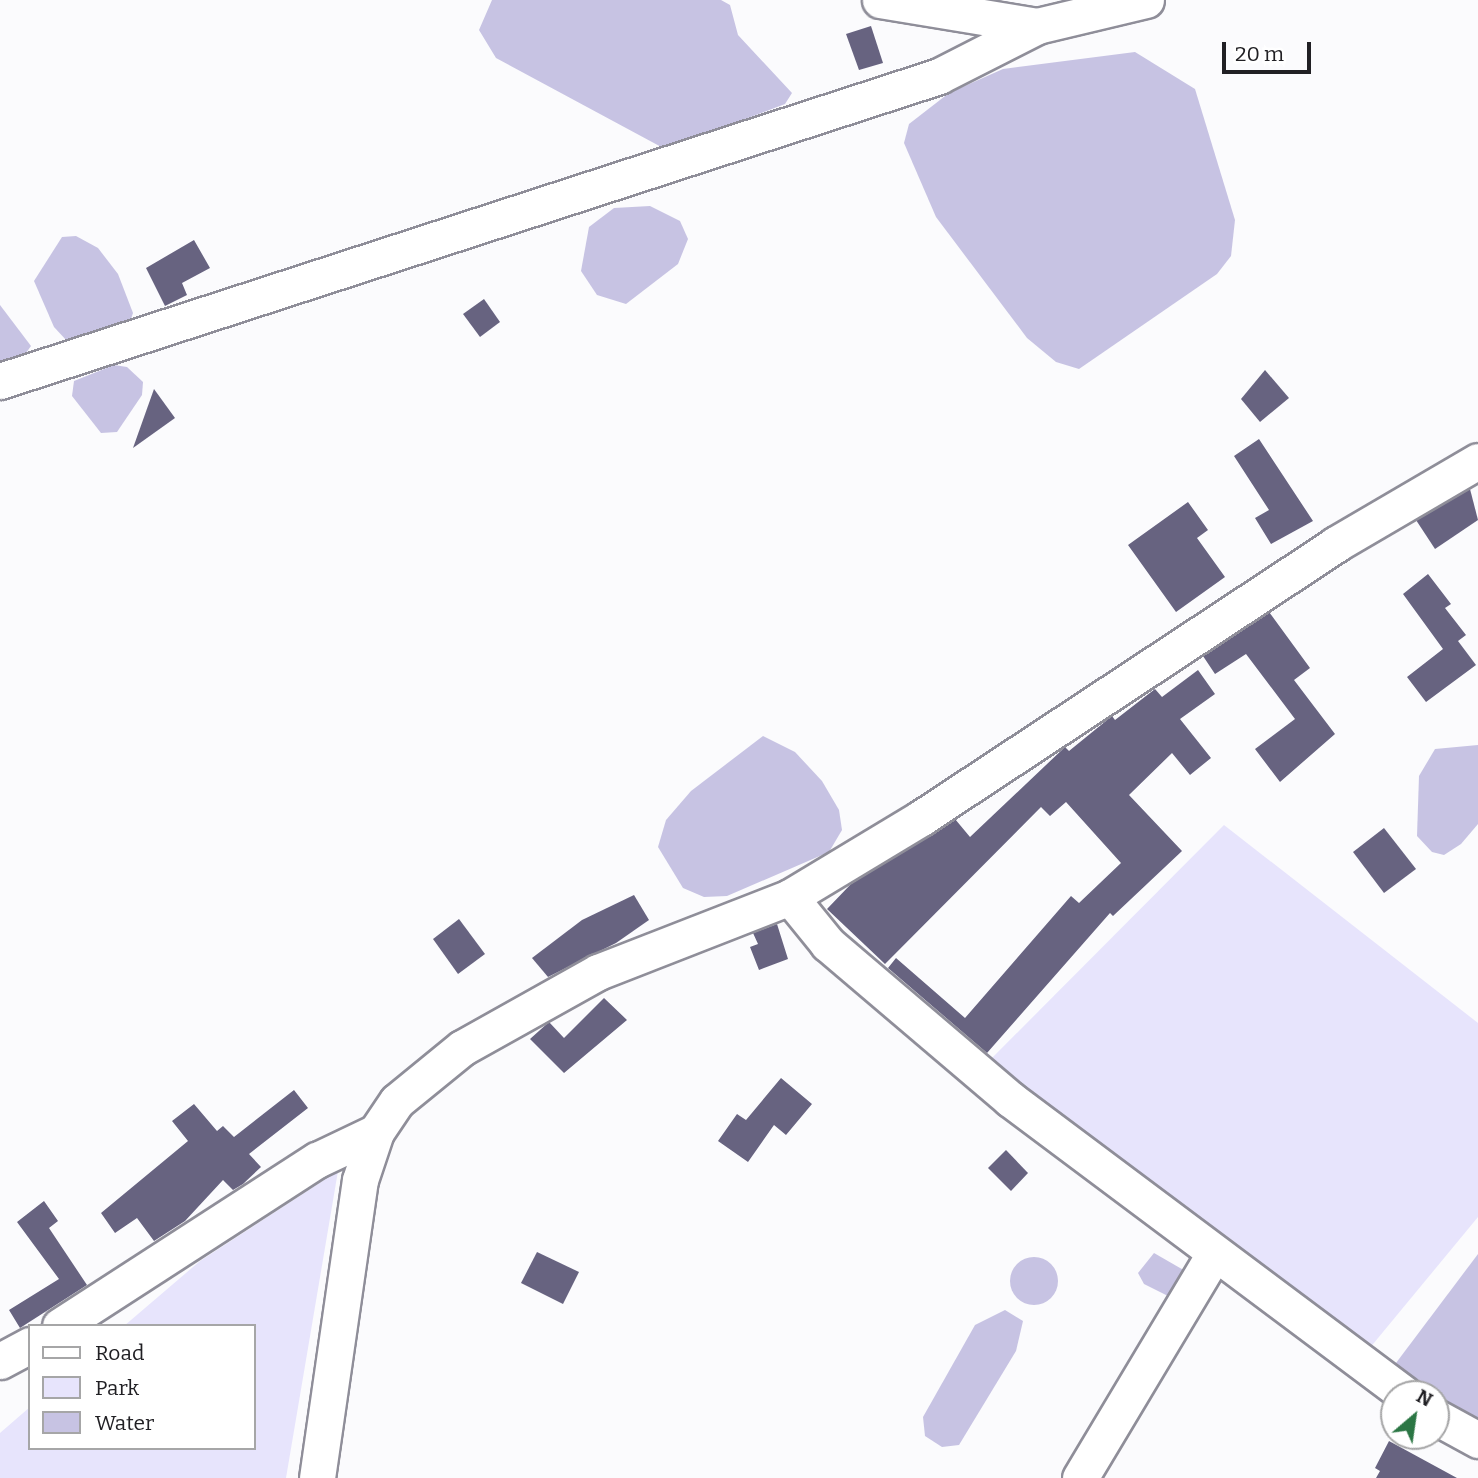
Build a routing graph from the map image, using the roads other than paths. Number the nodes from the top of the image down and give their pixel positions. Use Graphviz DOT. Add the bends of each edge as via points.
graph roads {
  1 [pos="880,0"];
  2 [pos="1146,0"];
  3 [pos="1037,26"];
  4 [pos="0,381"];
  5 [pos="1478,461"];
  6 [pos="790,897"];
  7 [pos="376,1132"];
  8 [pos="1213,1256"];
  9 [pos="63,1324"];
  10 [pos="28,1346"];
  11 [pos="0,1361"];
  12 [pos="1385,1380"];
  13 [pos="1450,1425"];
  14 [pos="1478,1440"];
  15 [pos="317,1478"];
  16 [pos="1080,1478"];
  1 -- 3 [label="street"];
  2 -- 3 [label="street"];
  3 -- 4 [label="street" via="939,76"];
  5 -- 6 [label="street" via="1336,544 921,818"];
  6 -- 7 [label="street" via="598,972 462,1048 397,1101"];
  6 -- 8 [label="street" via="828,944 1000,1090"];
  7 -- 9 [label="street" via="317,1160"];
  7 -- 15 [label="street" via="360,1180"];
  8 -- 12 [label="street"];
  8 -- 16 [label="street"];
  10 -- 11 [label="street"];
  13 -- 14 [label="street"];
}
